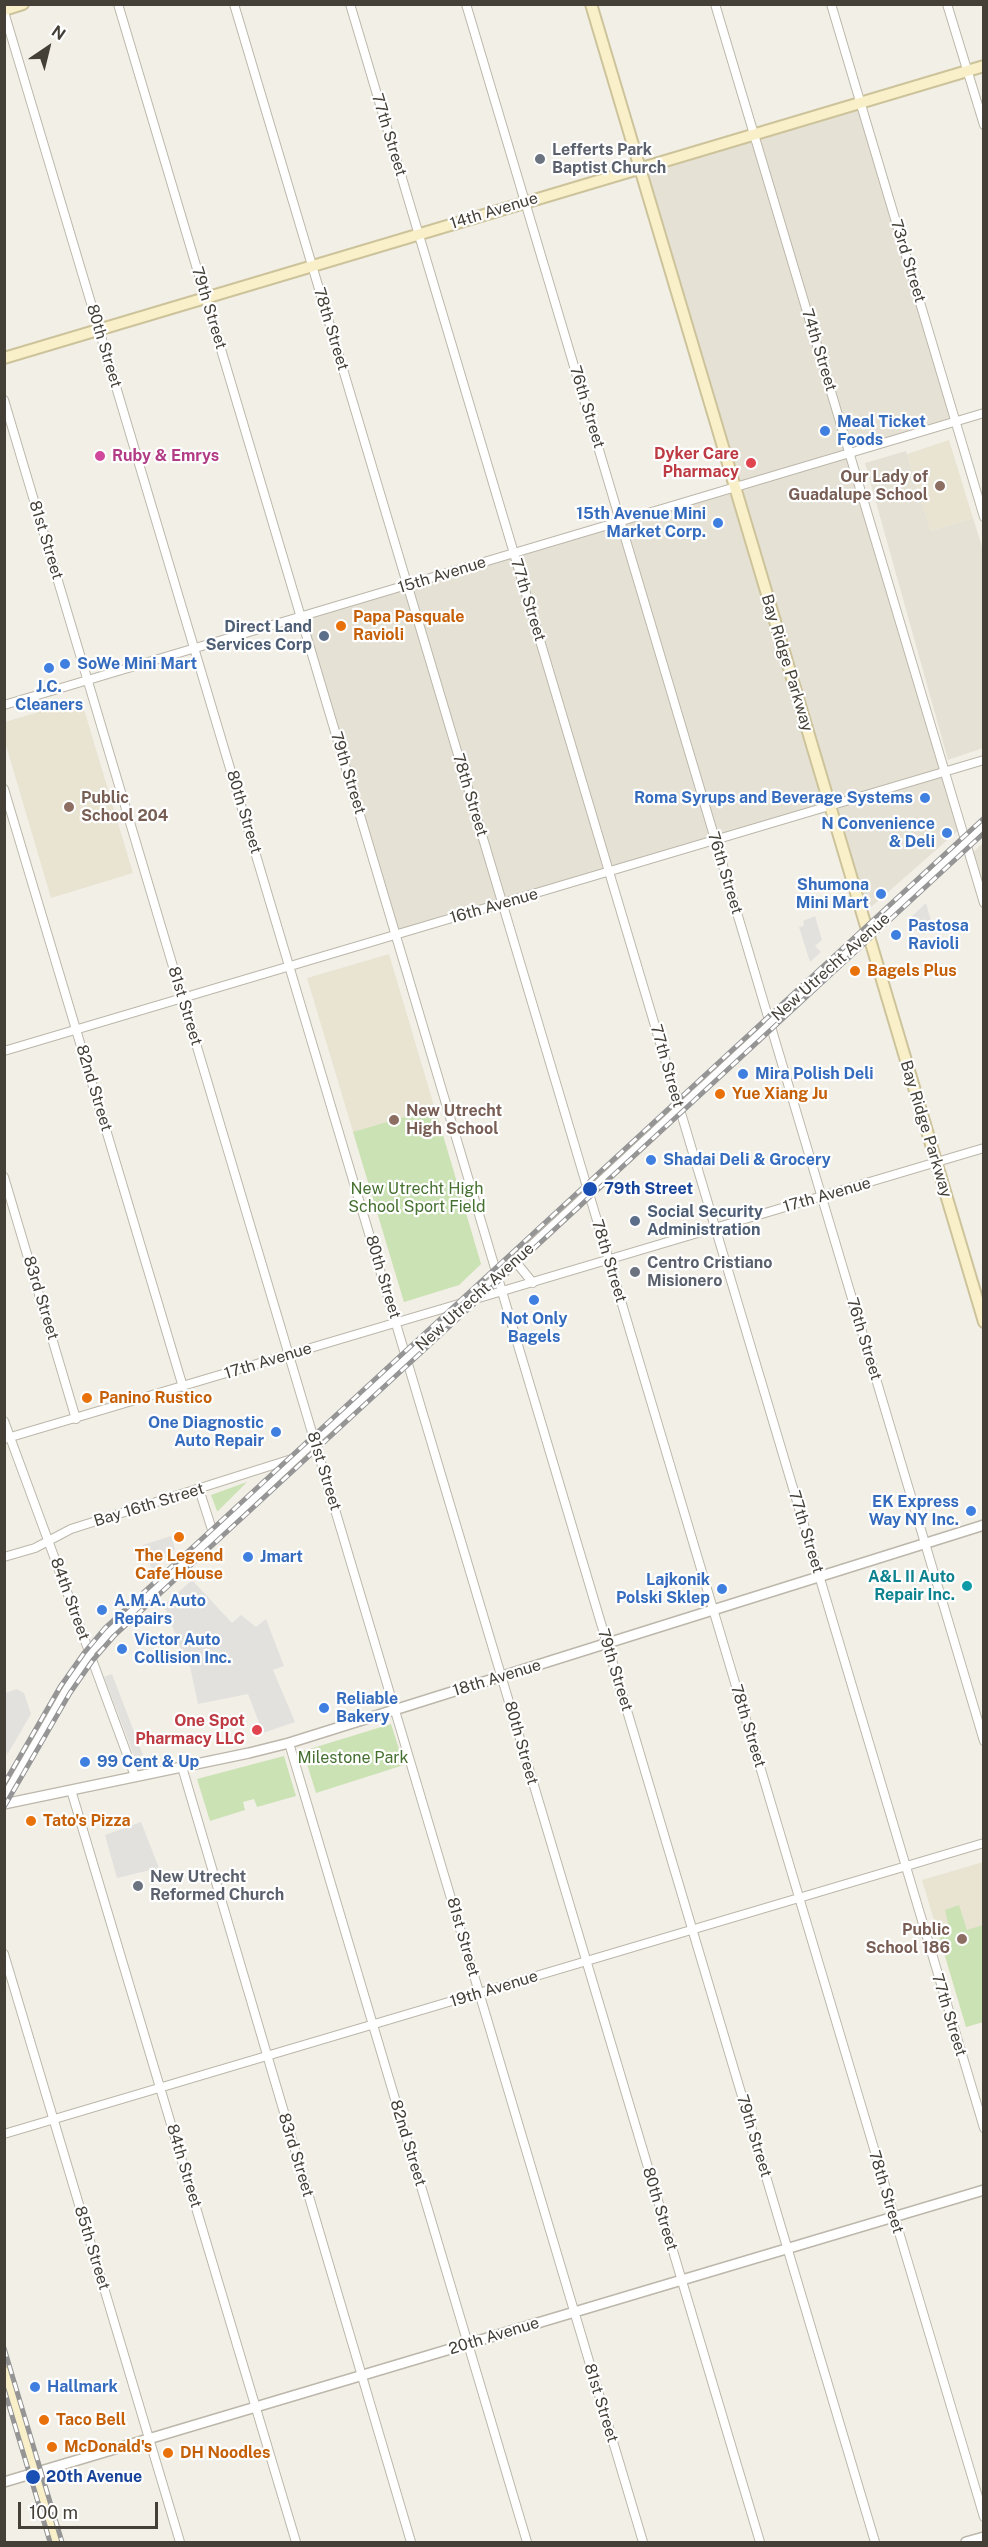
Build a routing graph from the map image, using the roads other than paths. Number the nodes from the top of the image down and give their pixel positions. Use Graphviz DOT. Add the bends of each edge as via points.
graph roads {
  1 [pos="23,4"];
  2 [pos="118,4"];
  3 [pos="234,4"];
  4 [pos="350,4"];
  5 [pos="466,4"];
  6 [pos="591,4"];
  7 [pos="716,4"];
  8 [pos="831,4"];
  9 [pos="947,4"];
  10 [pos="4,11"];
  11 [pos="984,66"];
  12 [pos="967,71"];
  13 [pos="860,102"];
  14 [pos="984,125"];
  15 [pos="754,134"];
  16 [pos="639,169"];
  17 [pos="525,201"];
  18 [pos="419,234"];
  19 [pos="312,266"];
  20 [pos="206,298"];
  21 [pos="99,330"];
  22 [pos="4,358"];
  23 [pos="4,400"];
  24 [pos="984,413"];
  25 [pos="956,422"];
  26 [pos="849,453"];
  27 [pos="735,488"];
  28 [pos="984,517"];
  29 [pos="621,520"];
  30 [pos="513,554"];
  31 [pos="407,585"];
  32 [pos="301,617"];
  33 [pos="194,649"];
  34 [pos="88,680"];
  35 [pos="4,705"];
  36 [pos="984,760"];
  37 [pos="944,773"];
  38 [pos="4,789"];
  39 [pos="830,807"];
  40 [pos="984,827"];
  41 [pos="715,841"];
  42 [pos="966,844"];
  43 [pos="609,873"];
  44 [pos="984,903"];
  45 [pos="502,904"];
  46 [pos="396,934"];
  47 [pos="868,935"];
  48 [pos="290,966"];
  49 [pos="183,999"];
  50 [pos="770,1024"];
  51 [pos="77,1030"];
  52 [pos="4,1051"];
  53 [pos="679,1107"];
  54 [pos="984,1148"];
  55 [pos="935,1162"];
  56 [pos="4,1177"];
  57 [pos="588,1192"];
  58 [pos="821,1197"];
  59 [pos="715,1227"];
  60 [pos="609,1259"];
  61 [pos="515,1261"];
  62 [pos="498,1277"];
  63 [pos="532,1283"];
  64 [pos="502,1292"];
  65 [pos="471,1301"];
  66 [pos="396,1322"];
  67 [pos="984,1322"];
  68 [pos="290,1354"];
  69 [pos="407,1359"];
  70 [pos="183,1387"];
  71 [pos="76,1419"];
  72 [pos="4,1421"];
  73 [pos="7,1438"];
  74 [pos="315,1440"];
  75 [pos="295,1458"];
  76 [pos="199,1489"];
  77 [pos="984,1525"];
  78 [pos="214,1536"];
  79 [pos="49,1541"];
  80 [pos="926,1543"];
  81 [pos="4,1557"];
  82 [pos="819,1576"];
  83 [pos="713,1610"];
  84 [pos="607,1643"];
  85 [pos="89,1652"];
  86 [pos="502,1676"];
  87 [pos="396,1709"];
  88 [pos="984,1741"];
  89 [pos="289,1743"];
  90 [pos="182,1767"];
  91 [pos="135,1776"];
  92 [pos="71,1790"];
  93 [pos="4,1799"];
  94 [pos="4,1804"];
  95 [pos="984,1843"];
  96 [pos="905,1867"];
  97 [pos="799,1898"];
  98 [pos="692,1930"];
  99 [pos="4,1954"];
  100 [pos="586,1962"];
  101 [pos="479,1994"];
  102 [pos="373,2025"];
  103 [pos="267,2055"];
  104 [pos="161,2088"];
  105 [pos="54,2119"];
  106 [pos="984,2128"];
  107 [pos="4,2134"];
  108 [pos="984,2190"];
  109 [pos="894,2217"];
  110 [pos="788,2248"];
  111 [pos="681,2280"];
  112 [pos="575,2312"];
  113 [pos="469,2343"];
  114 [pos="4,2372"];
  115 [pos="362,2375"];
  116 [pos="256,2407"];
  117 [pos="149,2439"];
  118 [pos="34,2473"];
  119 [pos="4,2482"];
  120 [pos="984,2517"];
  121 [pos="984,2537"];
  122 [pos="55,2542"];
  123 [pos="180,2542"];
  124 [pos="296,2542"];
  125 [pos="411,2542"];
  126 [pos="527,2542"];
  127 [pos="643,2542"];
  128 [pos="760,2542"];
  129 [pos="875,2542"];
  130 [pos="966,2542"];
  1 -- 10 [label="main road"];
  2 -- 20 [label="street, 79th Street"];
  3 -- 19 [label="street, 78th Street"];
  4 -- 18 [label="street, 77th Street"];
  5 -- 17 [label="street, 76th Street"];
  6 -- 16 [label="main road, Bay Ridge Parkway"];
  7 -- 15 [label="street, 74th Street"];
  8 -- 13 [label="street, 73rd Street"];
  9 -- 12 [label="street"];
  10 -- 21 [label="street, 80th Street"];
  11 -- 12 [label="main road, 14th Avenue"];
  12 -- 13 [label="main road, 14th Avenue"];
  12 -- 14 [label="street"];
  13 -- 15 [label="main road, 14th Avenue"];
  13 -- 25 [label="street, 73rd Street"];
  15 -- 16 [label="main road, 14th Avenue"];
  15 -- 26 [label="street, 74th Street"];
  16 -- 17 [label="main road, 14th Avenue"];
  16 -- 27 [label="main road, Bay Ridge Parkway"];
  17 -- 18 [label="main road, 14th Avenue"];
  17 -- 29 [label="street, 76th Street"];
  18 -- 19 [label="main road, 14th Avenue"];
  18 -- 30 [label="street, 77th Street"];
  19 -- 20 [label="main road, 14th Avenue"];
  19 -- 31 [label="street, 78th Street"];
  20 -- 21 [label="main road, 14th Avenue"];
  20 -- 32 [label="street, 79th Street"];
  21 -- 22 [label="main road, 14th Avenue"];
  21 -- 33 [label="street, 80th Street"];
  23 -- 34 [label="street, 81st Street"];
  24 -- 25 [label="street, 15th Avenue"];
  25 -- 26 [label="street, 15th Avenue"];
  25 -- 28 [label="street, 73rd Street"];
  26 -- 27 [label="street, 15th Avenue"];
  26 -- 37 [label="street, 74th Street"];
  27 -- 29 [label="street, 15th Avenue"];
  27 -- 39 [label="main road, Bay Ridge Parkway"];
  29 -- 30 [label="street, 15th Avenue"];
  29 -- 41 [label="street, 76th Street"];
  30 -- 31 [label="street, 15th Avenue"];
  30 -- 43 [label="street, 77th Street"];
  31 -- 32 [label="street, 15th Avenue"];
  31 -- 45 [label="street, 78th Street"];
  32 -- 33 [label="street, 15th Avenue"];
  32 -- 46 [label="street, 79th Street"];
  33 -- 34 [label="street, 15th Avenue"];
  33 -- 48 [label="street, 80th Street"];
  34 -- 35 [label="street, 15th Avenue"];
  34 -- 49 [label="street, 81st Street"];
  36 -- 37 [label="street, 16th Avenue"];
  37 -- 39 [label="street, 16th Avenue"];
  37 -- 42 [label="street, 74th Street"];
  38 -- 51 [label="street, 82nd Street"];
  39 -- 41 [label="street, 16th Avenue"];
  39 -- 47 [label="main road, Bay Ridge Parkway"];
  40 -- 42 [label="street, New Utrecht Avenue"];
  41 -- 43 [label="street, 16th Avenue"];
  41 -- 50 [label="street, 76th Street"];
  42 -- 44 [label="street, 74th Street"];
  42 -- 47 [label="street, New Utrecht Avenue"];
  43 -- 45 [label="street, 16th Avenue"];
  43 -- 53 [label="street, 77th Street"];
  45 -- 46 [label="street, 16th Avenue"];
  45 -- 57 [label="street, 78th Street"];
  46 -- 48 [label="street, 16th Avenue"];
  46 -- 62 [label="street, 79th Street"];
  47 -- 50 [label="street, New Utrecht Avenue"];
  47 -- 55 [label="main road, Bay Ridge Parkway"];
  48 -- 49 [label="street, 16th Avenue"];
  48 -- 66 [label="street, 80th Street"];
  49 -- 51 [label="street, 16th Avenue"];
  49 -- 68 [label="street, 81st Street"];
  50 -- 53 [label="street, New Utrecht Avenue"];
  50 -- 58 [label="street, 76th Street"];
  51 -- 52 [label="street, 16th Avenue"];
  51 -- 70 [label="street, 82nd Street"];
  53 -- 57 [label="street, New Utrecht Avenue"];
  53 -- 59 [label="street, 77th Street"];
  54 -- 55 [label="street, 17th Avenue"];
  55 -- 58 [label="street, 17th Avenue"];
  55 -- 67 [label="main road, Bay Ridge Parkway"];
  56 -- 71 [label="street, 83rd Street"];
  57 -- 60 [label="street, 78th Street"];
  57 -- 61 [label="street, New Utrecht Avenue"];
  58 -- 59 [label="street, 17th Avenue"];
  58 -- 80 [label="street, 76th Street"];
  59 -- 60 [label="street, 17th Avenue"];
  59 -- 82 [label="street, 77th Street"];
  60 -- 63 [label="street, 17th Avenue"];
  60 -- 83 [label="street, 78th Street"];
  61 -- 62 [label="street, New Utrecht Avenue"];
  61 -- 63 [label="street"];
  62 -- 64 [label="street, 79th Street"];
  62 -- 65 [label="street, New Utrecht Avenue"];
  63 -- 64 [label="street, 17th Avenue"];
  64 -- 65 [label="street, 17th Avenue"];
  64 -- 84 [label="street, 79th Street"];
  65 -- 66 [label="street, 17th Avenue"];
  65 -- 69 [label="street, New Utrecht Avenue"];
  66 -- 68 [label="street, 17th Avenue"];
  66 -- 69 [label="street, 80th Street"];
  68 -- 70 [label="street, 17th Avenue"];
  68 -- 74 [label="street, 81st Street"];
  69 -- 74 [label="street, New Utrecht Avenue"];
  69 -- 86 [label="street, 80th Street"];
  70 -- 71 [label="street, 17th Avenue"];
  71 -- 73 [label="street, 17th Avenue"];
  72 -- 73 [label="street, 84th Street"];
  73 -- 79 [label="street, 84th Street"];
  74 -- 75 [label="street, New Utrecht Avenue"];
  74 -- 87 [label="street, 81st Street"];
  75 -- 76 [label="street, Bay 16th Street"];
  75 -- 78 [label="street, New Utrecht Avenue"];
  76 -- 78 [label="street"];
  76 -- 79 [label="street, Bay 16th Street" via="71,1529"];
  77 -- 80 [label="street, 18th Avenue"];
  78 -- 85 [label="street, New Utrecht Avenue"];
  79 -- 81 [label="street, Bay 16th Street"];
  79 -- 85 [label="street, 84th Street"];
  80 -- 82 [label="street, 18th Avenue"];
  80 -- 88 [label="street, 76th Street"];
  82 -- 83 [label="street, 18th Avenue"];
  82 -- 96 [label="street, 77th Street"];
  83 -- 84 [label="street, 18th Avenue"];
  83 -- 97 [label="street, 78th Street"];
  84 -- 86 [label="street, 18th Avenue"];
  84 -- 98 [label="street, 79th Street"];
  85 -- 91 [label="street, 84th Street"];
  85 -- 93 [label="street, New Utrecht Avenue"];
  86 -- 87 [label="street, 18th Avenue"];
  86 -- 100 [label="street, 80th Street"];
  87 -- 89 [label="street, 18th Avenue"];
  87 -- 101 [label="street, 81st Street"];
  89 -- 90 [label="street, 18th Avenue"];
  89 -- 102 [label="street, 82nd Street"];
  90 -- 91 [label="street, 18th Avenue"];
  90 -- 103 [label="street, 83rd Street"];
  91 -- 92 [label="street, 18th Avenue"];
  92 -- 94 [label="street, 18th Avenue"];
  92 -- 104 [label="street, 84th Street"];
  95 -- 96 [label="street, 19th Avenue"];
  96 -- 97 [label="street, 19th Avenue"];
  96 -- 106 [label="street, 77th Street"];
  97 -- 98 [label="street, 19th Avenue"];
  97 -- 109 [label="street, 78th Street"];
  98 -- 100 [label="street, 19th Avenue"];
  98 -- 110 [label="street, 79th Street"];
  99 -- 105 [label="street, 85th Street"];
  100 -- 101 [label="street, 19th Avenue"];
  100 -- 111 [label="street, 80th Street"];
  101 -- 102 [label="street, 19th Avenue"];
  101 -- 112 [label="street, 81st Street"];
  102 -- 103 [label="street, 19th Avenue"];
  102 -- 113 [label="street, 82nd Street"];
  103 -- 104 [label="street, 19th Avenue"];
  103 -- 115 [label="street, 83rd Street"];
  104 -- 105 [label="street, 19th Avenue"];
  104 -- 116 [label="street, 84th Street"];
  105 -- 107 [label="street, 19th Avenue"];
  105 -- 117 [label="street, 85th Street"];
  108 -- 109 [label="street, 20th Avenue"];
  109 -- 110 [label="street, 20th Avenue"];
  109 -- 120 [label="street, 78th Street"];
  110 -- 111 [label="street, 20th Avenue"];
  110 -- 129 [label="street, 79th Street"];
  111 -- 112 [label="street, 20th Avenue"];
  111 -- 128 [label="street, 80th Street"];
  112 -- 113 [label="street, 20th Avenue"];
  112 -- 127 [label="street, 81st Street"];
  113 -- 115 [label="street, 20th Avenue"];
  113 -- 126 [label="street, 82nd Street"];
  114 -- 118 [label="main road"];
  115 -- 116 [label="street, 20th Avenue"];
  115 -- 125 [label="street, 83rd Street"];
  116 -- 117 [label="street, 20th Avenue"];
  116 -- 124 [label="street, 84th Street"];
  117 -- 118 [label="street, 20th Avenue"];
  117 -- 123 [label="street, 85th Street"];
  118 -- 119 [label="street, 20th Avenue"];
  118 -- 122 [label="main road"];
  121 -- 130 [label="street"];
}
